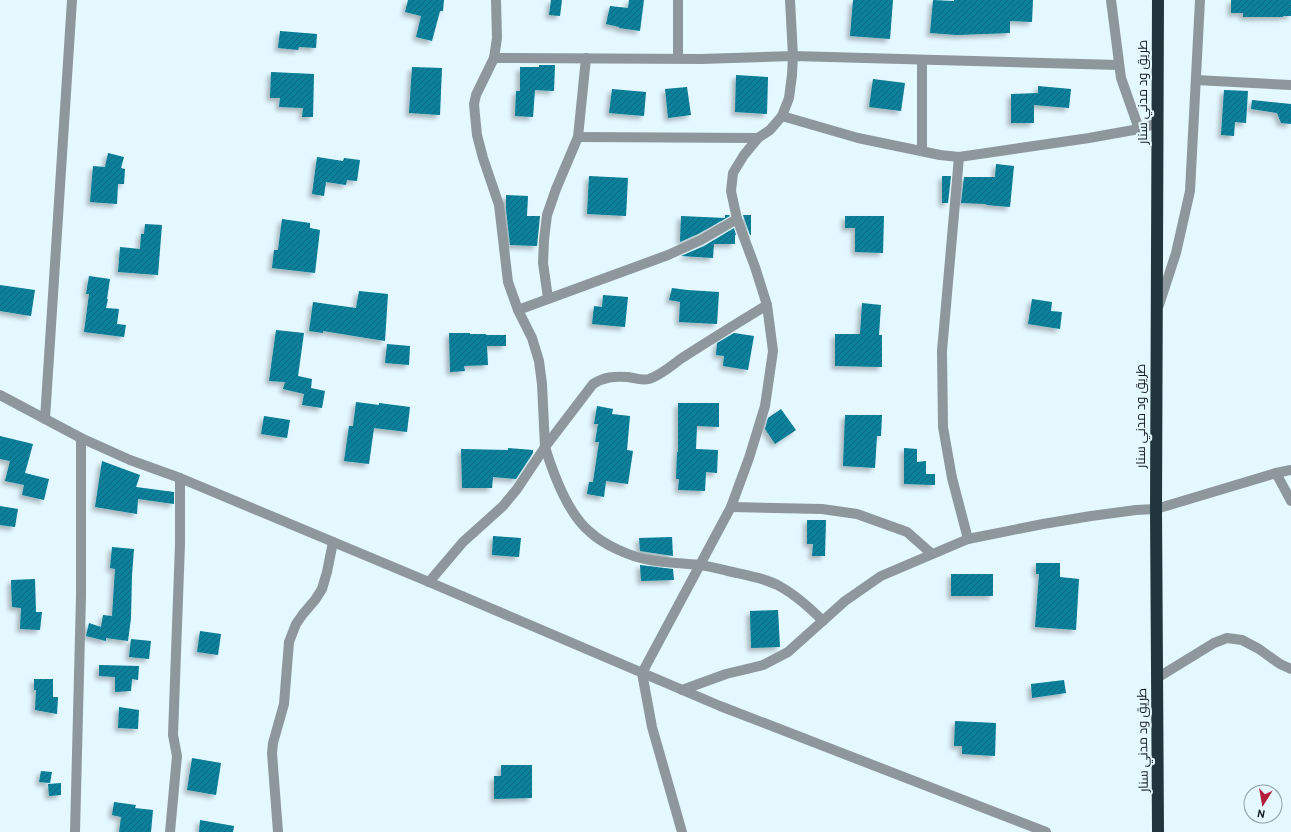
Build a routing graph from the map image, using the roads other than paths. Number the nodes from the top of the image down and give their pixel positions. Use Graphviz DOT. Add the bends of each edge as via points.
graph roads {
  1 [pos="72,0"];
  2 [pos="496,0"];
  3 [pos="678,0"];
  4 [pos="790,0"];
  5 [pos="1110,0"];
  6 [pos="1158,0"];
  7 [pos="1200,0"];
  8 [pos="793,56"];
  9 [pos="494,58"];
  10 [pos="586,58"];
  11 [pos="678,58"];
  12 [pos="922,60"];
  13 [pos="1119,65"];
  14 [pos="1196,80"];
  15 [pos="1291,86"];
  16 [pos="782,116"];
  17 [pos="1158,124"];
  18 [pos="1139,129"];
  19 [pos="578,136"];
  20 [pos="758,138"];
  21 [pos="922,151"];
  22 [pos="959,157"];
  23 [pos="737,219"];
  24 [pos="548,298"];
  25 [pos="767,305"];
  26 [pos="518,310"];
  27 [pos="1156,312"];
  28 [pos="0,395"];
  29 [pos="45,419"];
  30 [pos="81,438"];
  31 [pos="545,447"];
  32 [pos="1291,470"];
  33 [pos="1276,473"];
  34 [pos="180,478"];
  35 [pos="1291,501"];
  36 [pos="731,507"];
  37 [pos="1156,510"];
  38 [pos="968,540"];
  39 [pos="333,542"];
  40 [pos="932,554"];
  41 [pos="700,565"];
  42 [pos="429,582"];
  43 [pos="823,621"];
  44 [pos="1291,669"];
  45 [pos="642,673"];
  46 [pos="1156,678"];
  47 [pos="682,690"];
  48 [pos="75,832"];
  49 [pos="170,832"];
  50 [pos="278,832"];
  51 [pos="682,832"];
  52 [pos="1046,832"];
  53 [pos="1158,832"];
  1 -- 29 [label="street"];
  2 -- 9 [label="street"];
  3 -- 11 [label="street"];
  4 -- 8 [label="street"];
  5 -- 13 [label="street"];
  6 -- 17 [label="highway, طريق ود مدني سنار"];
  7 -- 14 [label="street"];
  8 -- 11 [label="street"];
  8 -- 12 [label="street"];
  8 -- 16 [label="street" via="789,98"];
  9 -- 10 [label="street"];
  9 -- 26 [label="street" via="476,95 475,115 483,158 499,205 508,282"];
  10 -- 11 [label="street"];
  10 -- 19 [label="street"];
  12 -- 13 [label="street"];
  12 -- 21 [label="street"];
  13 -- 18 [label="street"];
  14 -- 15 [label="street"];
  14 -- 27 [label="street" via="1190,191 1176,253"];
  16 -- 20 [label="street" via="770,130"];
  16 -- 21 [label="street" via="858,138"];
  17 -- 18 [label="street"];
  17 -- 27 [label="highway, طريق ود مدني سنار"];
  18 -- 22 [label="street"];
  19 -- 20 [label="street"];
  19 -- 24 [label="street" via="547,215 543,263"];
  20 -- 23 [label="street" via="744,154 733,173 731,191"];
  21 -- 22 [label="street"];
  22 -- 38 [label="street" via="942,351 943,427 952,478"];
  23 -- 24 [label="street" via="668,255"];
  23 -- 25 [label="street"];
  24 -- 26 [label="street"];
  25 -- 31 [label="street" via="649,379 612,377 593,384"];
  25 -- 36 [label="street" via="773,351 765,406"];
  26 -- 31 [label="street" via="532,338 539,361"];
  27 -- 37 [label="highway, طريق ود مدني سنار"];
  28 -- 29 [label="street"];
  29 -- 30 [label="street"];
  30 -- 34 [label="street" via="130,460"];
  30 -- 48 [label="street" via="81,596"];
  31 -- 41 [label="street" via="560,487 573,512 589,532 610,546 649,560"];
  31 -- 42 [label="street" via="503,506 463,542"];
  32 -- 33 [label="street"];
  33 -- 35 [label="street"];
  33 -- 37 [label="street"];
  34 -- 39 [label="street"];
  34 -- 49 [label="street" via="173,735 178,756"];
  36 -- 40 [label="street" via="822,509 856,514 907,532"];
  36 -- 41 [label="street"];
  37 -- 38 [label="street" via="1091,516"];
  37 -- 46 [label="highway, طريق ود مدني سنار"];
  38 -- 40 [label="street"];
  39 -- 42 [label="street"];
  39 -- 50 [label="street" via="322,589 296,624 289,642 284,704 272,753"];
  40 -- 43 [label="street" via="880,576 845,601"];
  41 -- 43 [label="street" via="754,577 780,586 809,606"];
  41 -- 45 [label="street"];
  42 -- 45 [label="street"];
  43 -- 47 [label="street" via="788,652 763,664"];
  44 -- 46 [label="street" via="1242,640 1227,638 1214,643"];
  45 -- 47 [label="street"];
  45 -- 51 [label="street" via="652,727"];
  46 -- 53 [label="highway, طريق ود مدني سنار"];
  47 -- 52 [label="street"];
}
